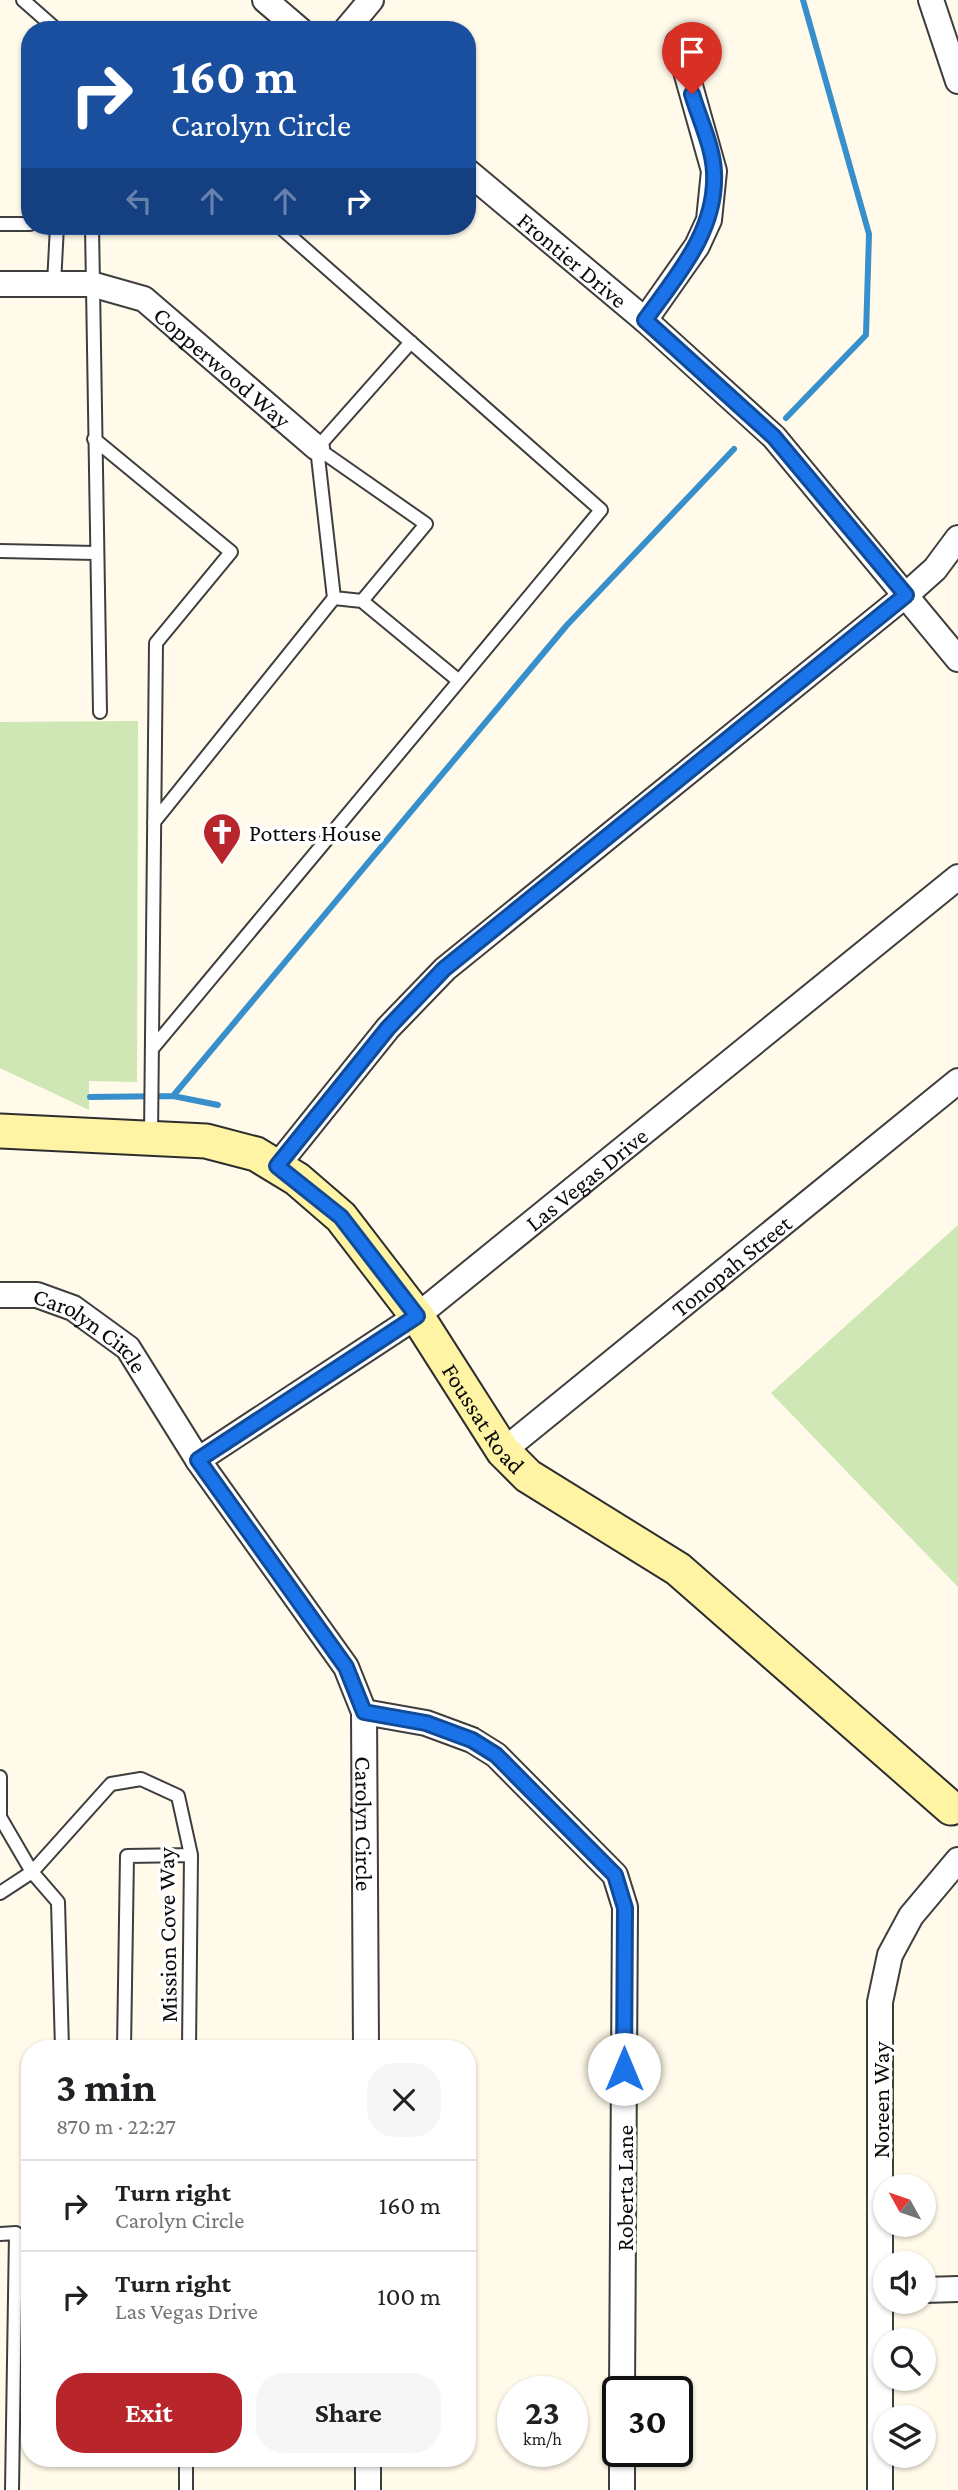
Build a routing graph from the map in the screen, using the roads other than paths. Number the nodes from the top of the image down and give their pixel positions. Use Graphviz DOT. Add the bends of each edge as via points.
graph roads {
  1 [pos="23,0"];
  2 [pos="265,0"];
  3 [pos="371,0"];
  4 [pos="930,0"];
  5 [pos="47,21"];
  6 [pos="290,21"];
  7 [pos="354,21"];
  8 [pos="678,43"];
  9 [pos="958,80"];
  10 [pos="476,179"];
  11 [pos="0,224"];
  12 [pos="21,224"];
  13 [pos="57,235"];
  14 [pos="92,235"];
  15 [pos="289,235"];
  16 [pos="0,284"];
  17 [pos="54,284"];
  18 [pos="91,284"];
  19 [pos="645,320"];
  20 [pos="411,342"];
  21 [pos="94,439"];
  22 [pos="317,448"];
  23 [pos="958,538"];
  24 [pos="0,551"];
  25 [pos="96,553"];
  26 [pos="906,595"];
  27 [pos="334,598"];
  28 [pos="362,601"];
  29 [pos="958,659"];
  30 [pos="458,681"];
  31 [pos="100,712"];
  32 [pos="154,822"];
  33 [pos="958,877"];
  34 [pos="152,1049"];
  35 [pos="958,1081"];
  36 [pos="152,1122"];
  37 [pos="0,1131"];
  38 [pos="277,1166"];
  39 [pos="0,1295"];
  40 [pos="417,1316"];
  41 [pos="503,1451"];
  42 [pos="198,1460"];
  43 [pos="364,1712"];
  44 [pos="0,1777"];
  45 [pos="956,1814"];
  46 [pos="191,1855"];
  47 [pos="958,1860"];
  48 [pos="32,1872"];
  49 [pos="0,1893"];
  50 [pos="62,2040"];
  51 [pos="124,2040"];
  52 [pos="189,2040"];
  53 [pos="366,2040"];
  54 [pos="0,2234"];
  55 [pos="883,2251"];
  56 [pos="958,2289"];
  57 [pos="936,2290"];
  58 [pos="883,2314"];
  59 [pos="622,2376"];
  60 [pos="186,2467"];
  61 [pos="368,2467"];
  62 [pos="622,2467"];
  63 [pos="12,2490"];
  64 [pos="186,2490"];
  65 [pos="368,2490"];
  66 [pos="622,2490"];
  67 [pos="880,2490"];
  1 -- 5 [label="lane"];
  2 -- 6 [label="street"];
  3 -- 7 [label="street"];
  4 -- 9 [label="street"];
  8 -- 19 [label="street" via="714,171 709,220 697,246"];
  10 -- 19 [label="street, Frontier Drive"];
  11 -- 12 [label="lane"];
  13 -- 17 [label="lane"];
  14 -- 18 [label="lane"];
  15 -- 20 [label="lane"];
  16 -- 17 [label="street, Copperwood Way"];
  17 -- 18 [label="street, Copperwood Way"];
  18 -- 21 [label="lane"];
  18 -- 22 [label="street, Copperwood Way" via="144,299"];
  19 -- 26 [label="street, Frontier Drive" via="774,437"];
  20 -- 22 [label="lane"];
  20 -- 30 [label="lane" via="601,510"];
  21 -- 25 [label="lane"];
  21 -- 32 [label="lane" via="231,552 156,643"];
  22 -- 27 [label="lane"];
  22 -- 28 [label="lane" via="426,524"];
  23 -- 26 [label="street"];
  24 -- 25 [label="lane"];
  25 -- 31 [label="lane"];
  26 -- 29 [label="street, Frontier Drive"];
  26 -- 38 [label="street" via="444,969 388,1028"];
  27 -- 28 [label="lane"];
  27 -- 32 [label="lane"];
  28 -- 30 [label="lane"];
  30 -- 34 [label="lane"];
  32 -- 34 [label="lane"];
  33 -- 40 [label="street, Las Vegas Drive"];
  34 -- 36 [label="lane"];
  35 -- 41 [label="street, Tonopah Street"];
  36 -- 37 [label="main road, Foussat Road"];
  36 -- 38 [label="main road, Foussat Road" via="256,1154"];
  38 -- 40 [label="main road, Foussat Road" via="341,1217"];
  39 -- 42 [label="street, Carolyn Circle" via="37,1295 73,1308 128,1348"];
  40 -- 41 [label="main road, Foussat Road"];
  40 -- 42 [label="street, Las Vegas Drive"];
  41 -- 45 [label="main road, Foussat Road" via="528,1476 678,1569"];
  42 -- 43 [label="street, Carolyn Circle" via="346,1667"];
  43 -- 53 [label="street, Carolyn Circle"];
  43 -- 59 [label="street, Roberta Lane" via="426,1723 472,1740 496,1755 615,1875 625,1908"];
  44 -- 48 [label="lane" via="0,1817"];
  46 -- 48 [label="lane, Mission Cove Way" via="178,1796 141,1779 111,1784"];
  46 -- 51 [label="lane" via="127,1856"];
  46 -- 52 [label="lane, Mission Cove Way"];
  47 -- 55 [label="street, Noreen Way" via="911,1916 890,1955 880,2002"];
  48 -- 49 [label="lane, Mission Cove Way"];
  48 -- 50 [label="lane" via="58,1902"];
  54 -- 63 [label="lane" via="16,2233"];
  56 -- 57 [label="street"];
  58 -- 67 [label="street, Noreen Way"];
  60 -- 64 [label="lane"];
  61 -- 65 [label="street"];
  62 -- 66 [label="street"];
}
